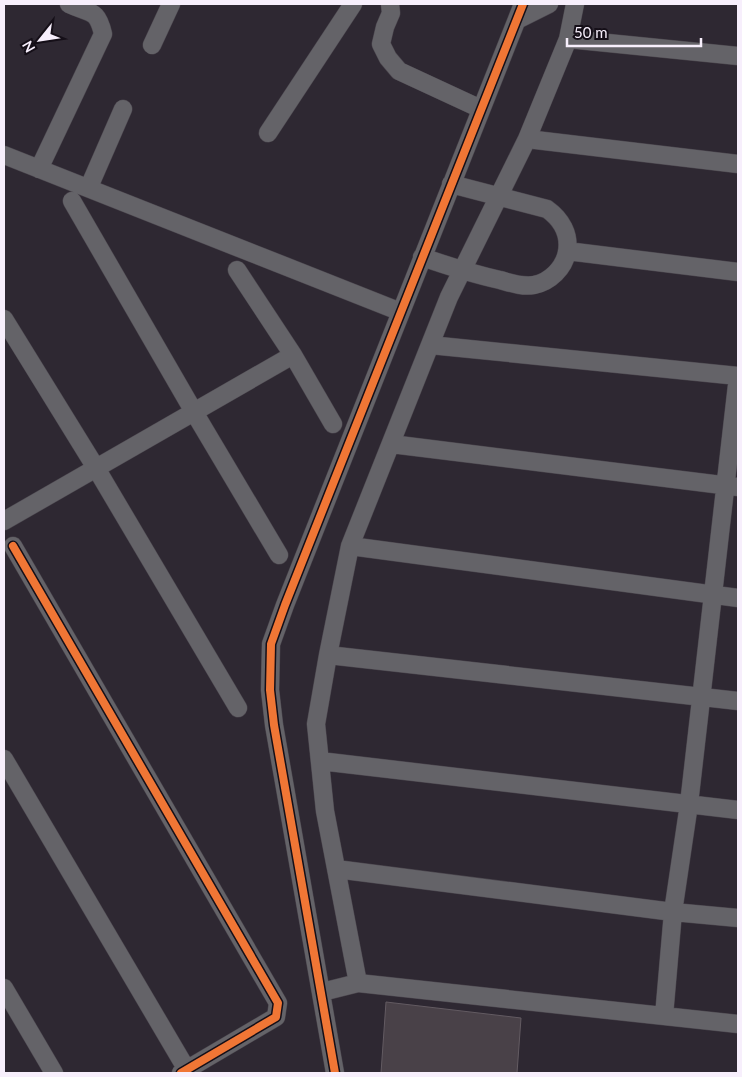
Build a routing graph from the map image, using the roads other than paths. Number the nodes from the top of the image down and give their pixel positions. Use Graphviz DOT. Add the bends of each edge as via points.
graph roads {
  1 [pos="70,4"];
  2 [pos="171,4"];
  3 [pos="353,4"];
  4 [pos="390,4"];
  5 [pos="549,4"];
  6 [pos="575,4"];
  7 [pos="520,12"];
  8 [pos="568,39"];
  9 [pos="152,45"];
  10 [pos="738,56"];
  11 [pos="123,109"];
  12 [pos="481,109"];
  13 [pos="268,133"];
  14 [pos="527,139"];
  15 [pos="4,155"];
  16 [pos="738,164"];
  17 [pos="39,169"];
  18 [pos="451,184"];
  19 [pos="88,187"];
  20 [pos="499,196"];
  21 [pos="72,201"];
  22 [pos="567,251"];
  23 [pos="422,257"];
  24 [pos="237,270"];
  25 [pos="462,271"];
  26 [pos="738,272"];
  27 [pos="401,312"];
  28 [pos="4,319"];
  29 [pos="430,345"];
  30 [pos="292,355"];
  31 [pos="738,376"];
  32 [pos="194,412"];
  33 [pos="333,424"];
  34 [pos="391,444"];
  35 [pos="96,468"];
  36 [pos="732,486"];
  37 [pos="5,519"];
  38 [pos="13,546"];
  39 [pos="350,546"];
  40 [pos="279,555"];
  41 [pos="713,595"];
  42 [pos="738,598"];
  43 [pos="328,655"];
  44 [pos="701,697"];
  45 [pos="738,701"];
  46 [pos="238,708"];
  47 [pos="4,759"];
  48 [pos="320,761"];
  49 [pos="689,804"];
  50 [pos="738,810"];
  51 [pos="336,869"];
  52 [pos="673,912"];
  53 [pos="738,918"];
  54 [pos="358,983"];
  55 [pos="4,988"];
  56 [pos="322,992"];
  57 [pos="664,1016"];
  58 [pos="738,1024"];
  59 [pos="184,1072"];
  60 [pos="54,1073"];
  61 [pos="335,1073"];
  1 -- 17 [label="street" via="95,14 103,34"];
  2 -- 9 [label="street"];
  3 -- 13 [label="street"];
  4 -- 12 [label="street" via="381,44 398,71"];
  5 -- 7 [label="street"];
  6 -- 8 [label="street"];
  7 -- 12 [label="street"];
  8 -- 10 [label="street"];
  8 -- 14 [label="street"];
  11 -- 19 [label="street"];
  12 -- 18 [label="street"];
  14 -- 16 [label="street"];
  14 -- 20 [label="street"];
  15 -- 17 [label="street"];
  17 -- 19 [label="street"];
  18 -- 20 [label="street"];
  18 -- 23 [label="street"];
  19 -- 27 [label="street"];
  20 -- 22 [label="street" via="547,209 555,215 565,232"];
  20 -- 25 [label="street"];
  21 -- 32 [label="street"];
  22 -- 25 [label="street" via="553,276 534,285 523,286"];
  22 -- 26 [label="street"];
  23 -- 25 [label="street"];
  23 -- 27 [label="street"];
  24 -- 30 [label="street"];
  25 -- 29 [label="street"];
  27 -- 56 [label="street" via="271,644 270,690 274,725"];
  28 -- 35 [label="street"];
  29 -- 31 [label="street"];
  29 -- 34 [label="street"];
  30 -- 32 [label="street"];
  30 -- 33 [label="street"];
  31 -- 36 [label="street"];
  32 -- 35 [label="street"];
  32 -- 40 [label="street"];
  34 -- 36 [label="street"];
  34 -- 39 [label="street"];
  35 -- 37 [label="street"];
  35 -- 46 [label="street"];
  36 -- 41 [label="street"];
  38 -- 59 [label="street" via="278,1003 276,1018"];
  39 -- 41 [label="street"];
  39 -- 43 [label="street"];
  41 -- 42 [label="street"];
  41 -- 44 [label="street"];
  43 -- 44 [label="street"];
  43 -- 48 [label="street" via="316,724"];
  44 -- 45 [label="street"];
  44 -- 49 [label="street"];
  47 -- 59 [label="street"];
  48 -- 49 [label="street"];
  48 -- 51 [label="street"];
  49 -- 50 [label="street"];
  49 -- 52 [label="street"];
  51 -- 52 [label="street"];
  51 -- 54 [label="street"];
  52 -- 53 [label="street"];
  52 -- 57 [label="street"];
  54 -- 56 [label="street"];
  54 -- 57 [label="street"];
  55 -- 60 [label="street"];
  56 -- 61 [label="street"];
  57 -- 58 [label="street"];
}
